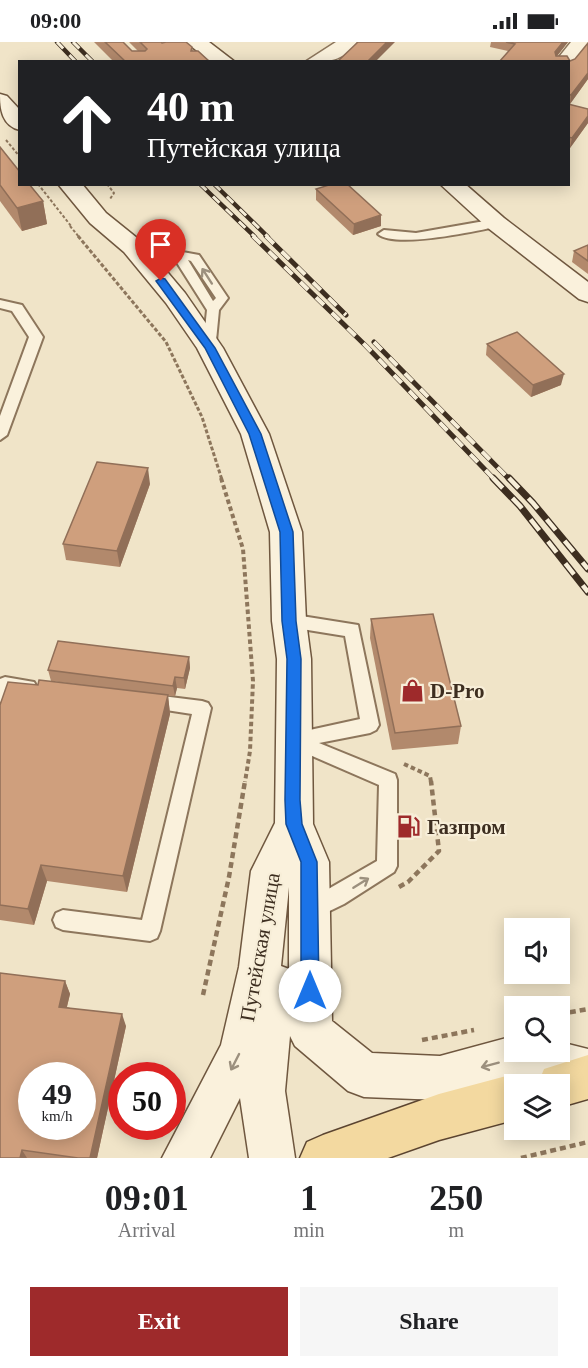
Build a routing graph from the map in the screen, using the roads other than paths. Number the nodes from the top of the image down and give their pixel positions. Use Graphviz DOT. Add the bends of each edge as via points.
graph roads {
  1 [pos="347,42"];
  2 [pos="580,42"];
  3 [pos="319,60"];
  4 [pos="566,60"];
  5 [pos="0,100"];
  6 [pos="18,122"];
  7 [pos="71,186"];
  8 [pos="453,186"];
  9 [pos="496,224"];
  10 [pos="384,234"];
  11 [pos="133,247"];
  12 [pos="588,294"];
  13 [pos="0,305"];
  14 [pos="210,348"];
  15 [pos="0,435"];
  16 [pos="289,621"];
  17 [pos="51,690"];
  18 [pos="0,695"];
  19 [pos="132,700"];
  20 [pos="293,740"];
  21 [pos="294,824"];
  22 [pos="310,911"];
  23 [pos="63,920"];
  24 [pos="588,1071"];
  25 [pos="588,1077"];
  26 [pos="570,1082"];
  27 [pos="504,1100"];
  28 [pos="185,1158"];
  29 [pos="272,1158"];
  30 [pos="323,1158"];
  1 -- 3 [label="main road"];
  2 -- 4 [label="main road"];
  5 -- 6 [label="main road"];
  7 -- 11 [label="main road, Путейская улица" via="98,218"];
  8 -- 9 [label="main road"];
  9 -- 10 [label="lane" via="416,237"];
  9 -- 12 [label="main road"];
  11 -- 14 [label="main road, Путейская улица" via="176,298"];
  14 -- 11 [label="lane, one-way" via="213,310 178,255"];
  13 -- 15 [label="lane" via="16,308 36,337"];
  14 -- 16 [label="main road, Путейская улица" via="255,434 286,532"];
  16 -- 20 [label="main road, Путейская улица" via="294,659"];
  16 -- 20 [label="lane" via="352,630 370,725"];
  17 -- 18 [label="lane" via="4,684"];
  19 -- 23 [label="lane" via="202,708 150,931"];
  20 -- 21 [label="main road, Путейская улица"];
  22 -- 20 [label="lane, one-way" via="387,866 388,780"];
  21 -- 22 [label="main road" via="309,862"];
  21 -- 28 [label="main road, Путейская улица, one-way" via="271,871 260,967 241,1051"];
  21 -- 29 [label="main road" via="262,1091"];
  24 -- 22 [label="main road, one-way" via="524,1056 440,1078 364,1075 310,1031"];
  25 -- 26 [label="main road"];
  27 -- 30 [label="main road" via="439,1117"];
}
